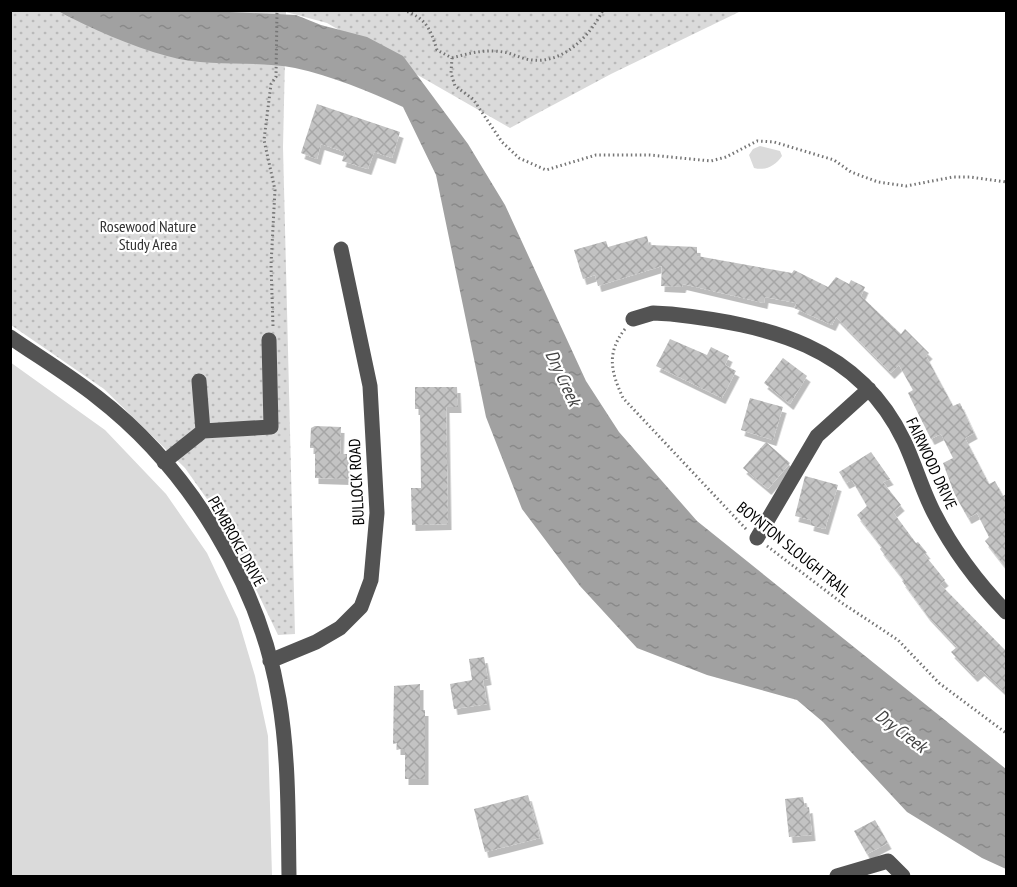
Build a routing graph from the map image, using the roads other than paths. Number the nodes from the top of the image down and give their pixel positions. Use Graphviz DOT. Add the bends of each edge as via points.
graph roads {
  1 [pos="341,249"];
  2 [pos="633,318"];
  3 [pos="271,334"];
  4 [pos="10,337"];
  5 [pos="199,381"];
  6 [pos="869,389"];
  7 [pos="203,430"];
  8 [pos="164,462"];
  9 [pos="757,538"];
  10 [pos="1006,612"];
  11 [pos="270,661"];
  12 [pos="288,876"];
  13 [pos="837,876"];
  14 [pos="903,876"];
  1 -- 11 [label="street, BULLOCK ROAD" via="370,386 377,513 371,580 361,607 340,628"];
  2 -- 6 [label="street, FAIRWOOD DRIVE" via="653,313 696,316 804,342 847,368"];
  3 -- 7 [label="street" via="271,427"];
  4 -- 8 [label="street, PEMBROKE DRIVE" via="97,397"];
  5 -- 7 [label="street"];
  6 -- 9 [label="street" via="817,436"];
  6 -- 10 [label="street, FAIRWOOD DRIVE" via="904,440 934,513 955,548 983,588"];
  7 -- 8 [label="street"];
  8 -- 11 [label="street, PEMBROKE DRIVE" via="196,504 234,567"];
  11 -- 12 [label="street, PEMBROKE DRIVE" via="285,751"];
  13 -- 14 [label="street" via="888,861"];
}
